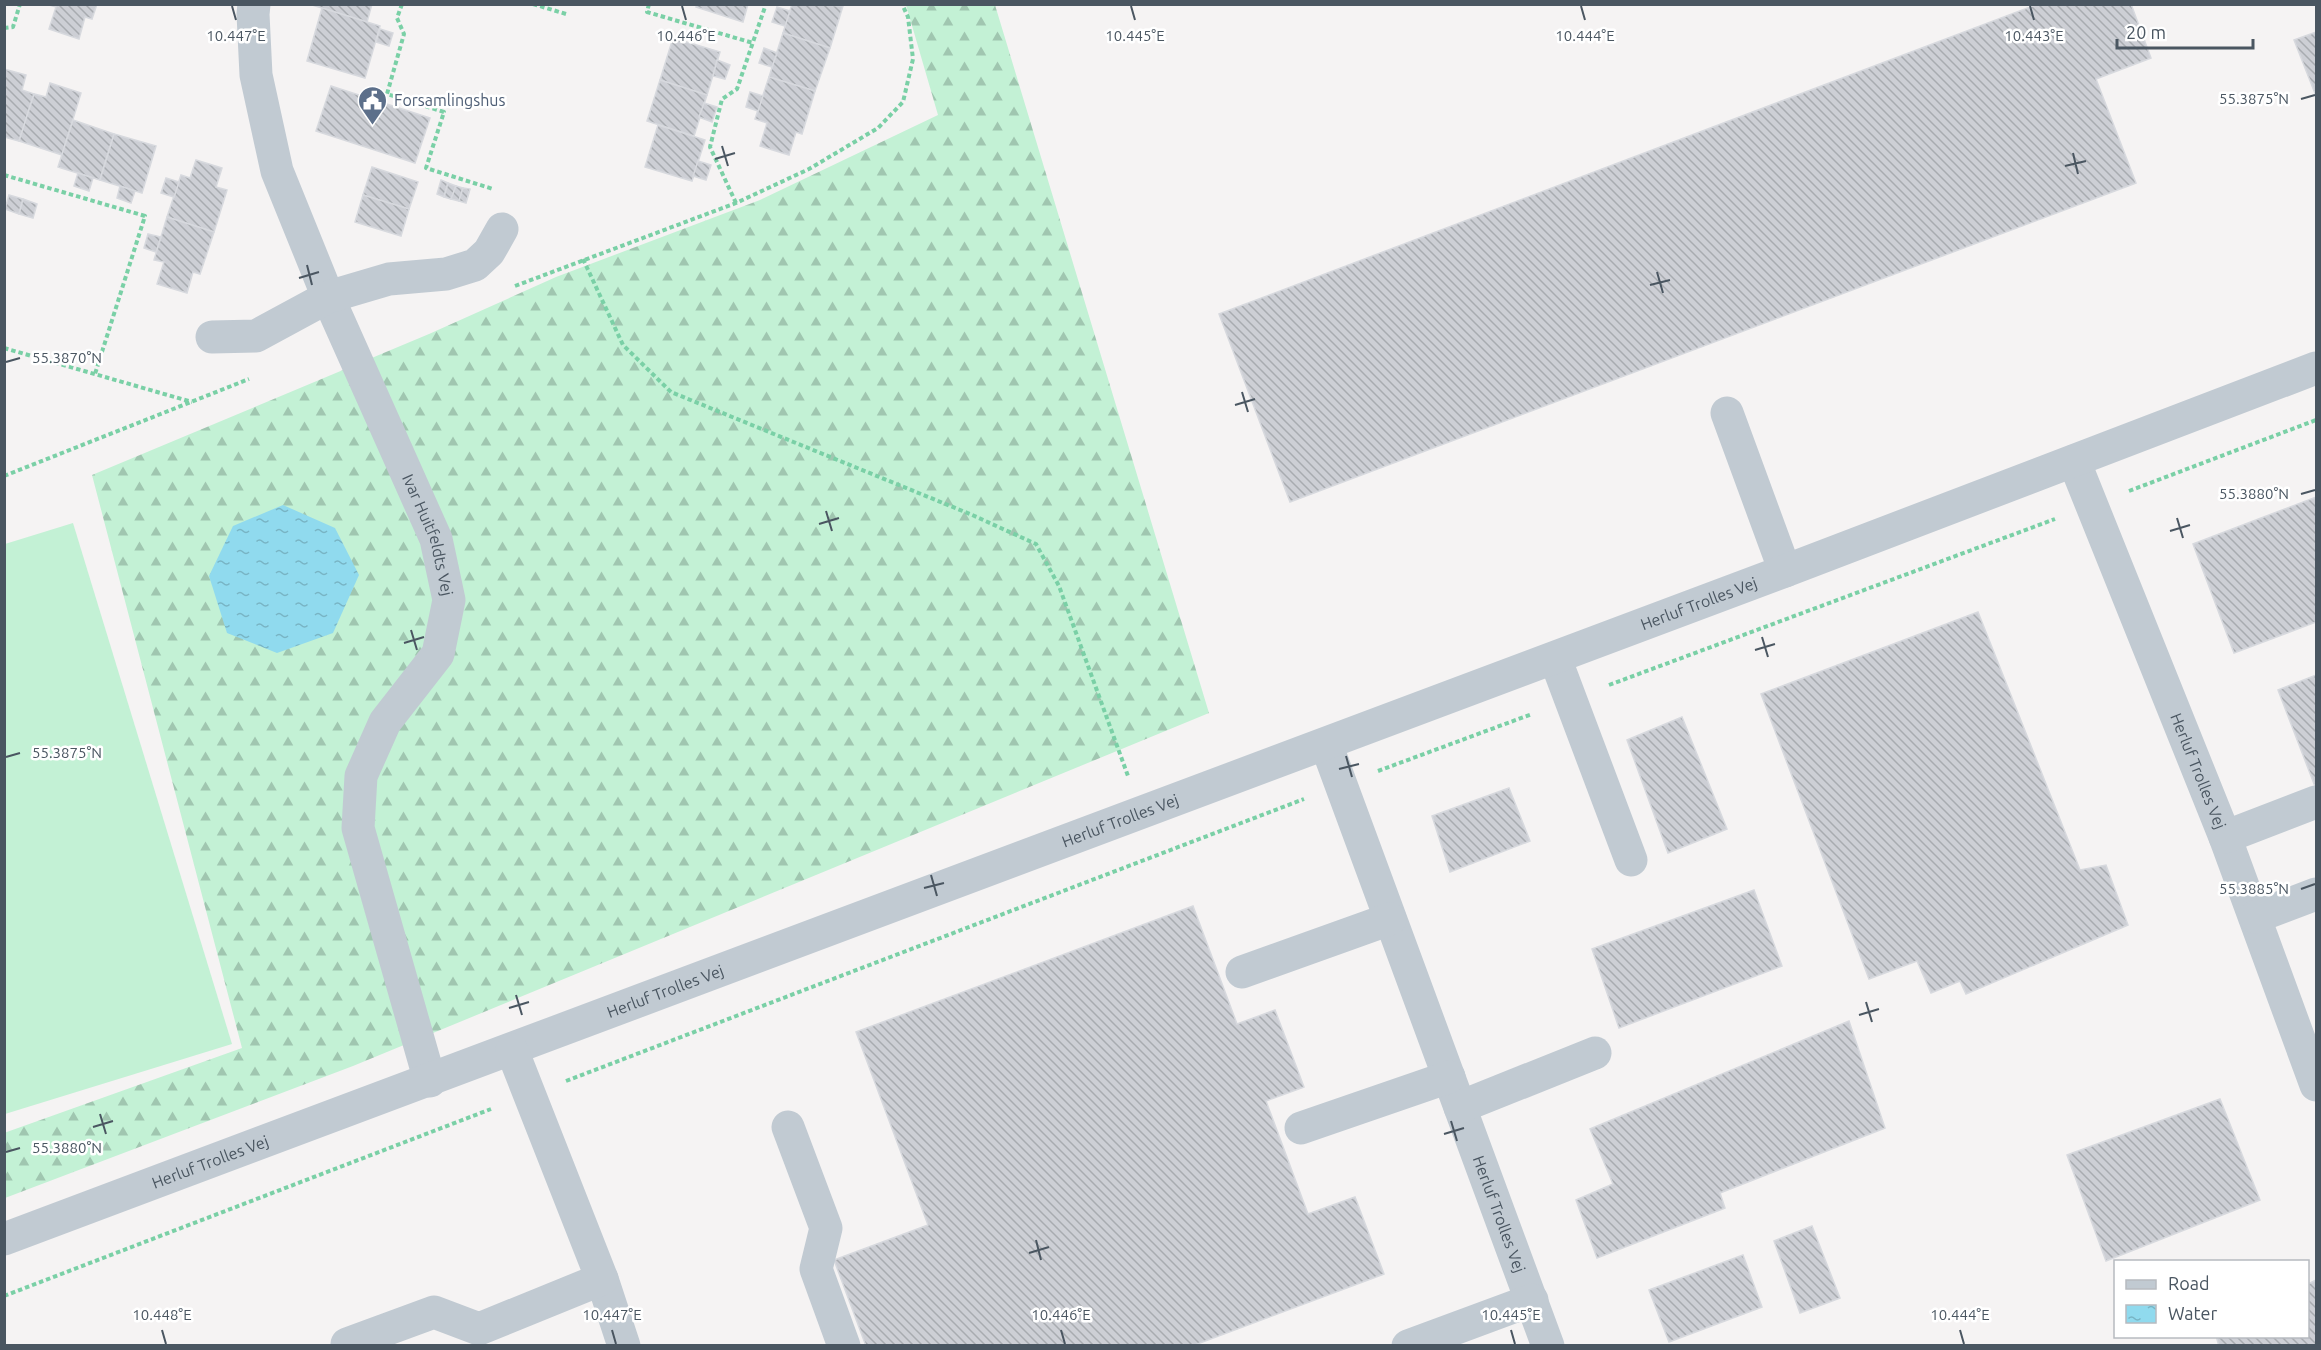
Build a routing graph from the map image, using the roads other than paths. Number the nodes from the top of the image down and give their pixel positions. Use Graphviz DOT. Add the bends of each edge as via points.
graph roads {
  1 [pos="254,4"];
  2 [pos="502,229"];
  3 [pos="328,297"];
  4 [pos="212,337"];
  5 [pos="2316,368"];
  6 [pos="1727,413"];
  7 [pos="2073,461"];
  8 [pos="1785,571"];
  9 [pos="1556,658"];
  10 [pos="1326,744"];
  11 [pos="2316,802"];
  12 [pos="2225,837"];
  13 [pos="1631,860"];
  14 [pos="2316,894"];
  15 [pos="2255,917"];
  16 [pos="1390,919"];
  17 [pos="1242,972"];
  18 [pos="2310,1048"];
  19 [pos="512,1050"];
  20 [pos="1595,1053"];
  21 [pos="1449,1077"];
  22 [pos="430,1081"];
  23 [pos="2316,1085"];
  24 [pos="1460,1107"];
  25 [pos="788,1127"];
  26 [pos="1301,1128"];
  27 [pos="4,1239"];
  28 [pos="602,1279"];
  29 [pos="1532,1300"];
  30 [pos="347,1344"];
  31 [pos="624,1346"];
  32 [pos="843,1346"];
  33 [pos="1408,1346"];
  34 [pos="1548,1346"];
  1 -- 3 [label="street, Ivar Huitfeldts Vej" via="256,75 277,171"];
  2 -- 3 [label="street" via="489,252 475,265 446,274 389,279"];
  3 -- 4 [label="street" via="256,336"];
  3 -- 22 [label="street, Ivar Huitfeldts Vej" via="436,539 449,600 438,654 385,722 361,776 358,828"];
  5 -- 7 [label="street, Herluf Trolles Vej"];
  6 -- 8 [label="street"];
  7 -- 8 [label="street, Herluf Trolles Vej"];
  7 -- 12 [label="street, Herluf Trolles Vej"];
  8 -- 9 [label="street, Herluf Trolles Vej"];
  9 -- 10 [label="street, Herluf Trolles Vej"];
  9 -- 13 [label="street"];
  10 -- 16 [label="street, Herluf Trolles Vej"];
  10 -- 19 [label="street, Herluf Trolles Vej"];
  11 -- 12 [label="street"];
  12 -- 15 [label="street, Herluf Trolles Vej"];
  14 -- 15 [label="street"];
  15 -- 18 [label="street, Herluf Trolles Vej"];
  16 -- 17 [label="street"];
  16 -- 21 [label="street, Herluf Trolles Vej"];
  18 -- 23 [label="street, Herluf Trolles Vej"];
  19 -- 22 [label="street, Herluf Trolles Vej"];
  19 -- 28 [label="street"];
  20 -- 24 [label="street"];
  21 -- 24 [label="street, Herluf Trolles Vej"];
  21 -- 26 [label="street"];
  22 -- 27 [label="street, Herluf Trolles Vej"];
  24 -- 29 [label="street, Herluf Trolles Vej"];
  25 -- 32 [label="street" via="826,1228 816,1269"];
  28 -- 30 [label="street" via="479,1329 434,1312"];
  28 -- 31 [label="street"];
  29 -- 33 [label="street"];
  29 -- 34 [label="street, Herluf Trolles Vej"];
}
